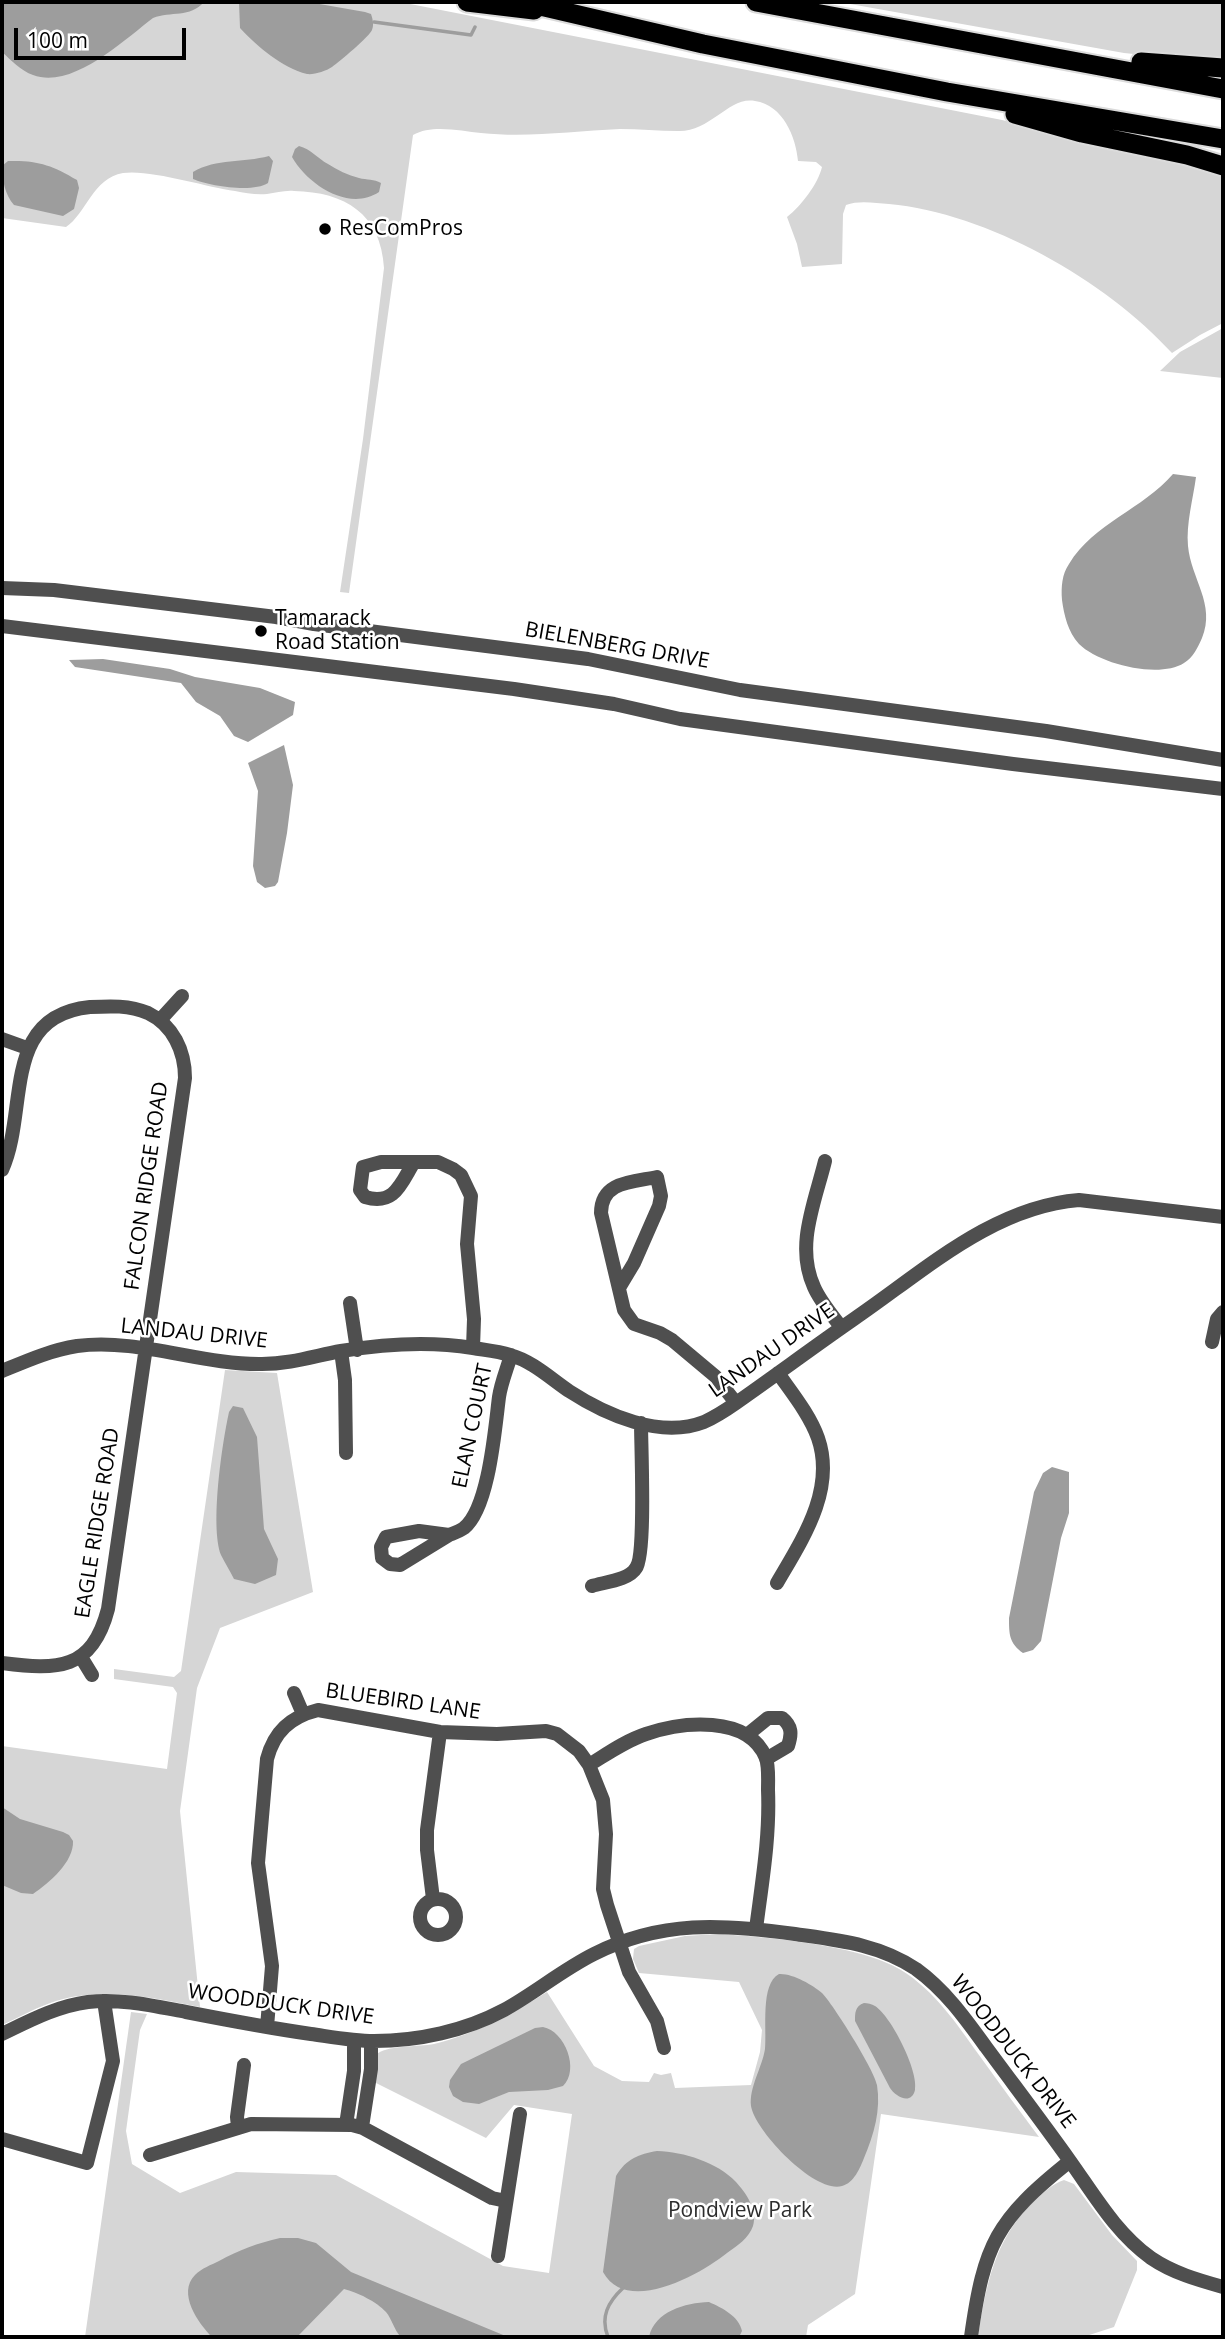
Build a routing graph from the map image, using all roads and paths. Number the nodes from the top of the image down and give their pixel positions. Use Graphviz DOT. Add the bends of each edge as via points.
graph roads {
  1 [pos="467,2"];
  2 [pos="523,2"];
  3 [pos="756,2"];
  4 [pos="587,16"];
  5 [pos="1023,50"];
  6 [pos="1223,68"];
  7 [pos="913,85"];
  8 [pos="1223,89"];
  9 [pos="1223,139"];
  10 [pos="1223,166"];
  11 [pos="2,587"];
  12 [pos="2,626"];
  13 [pos="1223,760"];
  14 [pos="1223,789"];
  15 [pos="182,996"];
  16 [pos="160,1019"];
  17 [pos="2,1039"];
  18 [pos="27,1048"];
  19 [pos="825,1161"];
  20 [pos="414,1162"];
  21 [pos="2,1170"];
  22 [pos="1223,1217"];
  23 [pos="619,1288"];
  24 [pos="350,1303"];
  25 [pos="1223,1312"];
  26 [pos="841,1327"];
  27 [pos="1212,1342"];
  28 [pos="473,1348"];
  29 [pos="145,1349"];
  30 [pos="357,1350"];
  31 [pos="341,1352"];
  32 [pos="511,1355"];
  33 [pos="2,1371"];
  34 [pos="778,1373"];
  35 [pos="736,1403"];
  36 [pos="641,1423"];
  37 [pos="346,1453"];
  38 [pos="449,1535"];
  39 [pos="777,1583"];
  40 [pos="592,1586"];
  41 [pos="81,1657"];
  42 [pos="2,1663"];
  43 [pos="92,1675"];
  44 [pos="294,1693"];
  45 [pos="303,1714"];
  46 [pos="440,1732"];
  47 [pos="747,1735"];
  48 [pos="766,1759"];
  49 [pos="589,1765"];
  50 [pos="433,1899"];
  51 [pos="756,1929"];
  52 [pos="618,1944"];
  53 [pos="104,2001"];
  54 [pos="267,2027"];
  55 [pos="2,2034"];
  56 [pos="354,2040"];
  57 [pos="371,2041"];
  58 [pos="664,2048"];
  59 [pos="244,2065"];
  60 [pos="520,2114"];
  61 [pos="346,2125"];
  62 [pos="238,2127"];
  63 [pos="362,2127"];
  64 [pos="2,2139"];
  65 [pos="150,2155"];
  66 [pos="1070,2161"];
  67 [pos="506,2201"];
  68 [pos="498,2256"];
  69 [pos="1223,2287"];
  70 [pos="971,2337"];
  1 -- 4 [label="highway"];
  2 -- 4 [label="highway"];
  3 -- 5 [label="highway"];
  4 -- 7 [label="highway"];
  5 -- 6 [label="highway"];
  5 -- 8 [label="highway"];
  7 -- 9 [label="highway"];
  7 -- 10 [label="highway" via="1082,133"];
  11 -- 13 [label="street, BIELENBERG DRIVE" via="276,617 588,659 740,690"];
  12 -- 14 [label="street" via="514,689 693,721"];
  15 -- 16 [label="street"];
  16 -- 18 [label="street" via="122,1006 80,1008 45,1024"];
  16 -- 29 [label="street, FALCON RIDGE ROAD" via="179,1046 185,1078"];
  17 -- 18 [label="street"];
  18 -- 21 [label="street"];
  19 -- 26 [label="street" via="806,1240 806,1265 814,1290"];
  20 -- 28 [label="street" via="438,1162 453,1169 471,1196 467,1244"];
  22 -- 26 [label="street, LANDAU DRIVE" via="1090,1201 1055,1202 1012,1217 957,1247"];
  23 -- 23 [label="street" via="659,1206 657,1177 617,1185 601,1203"];
  23 -- 35 [label="street" via="624,1310 634,1324 672,1340 715,1376"];
  24 -- 30 [label="street"];
  25 -- 27 [label="street"];
  26 -- 34 [label="street, LANDAU DRIVE"];
  28 -- 30 [label="street, LANDAU DRIVE" via="419,1344"];
  28 -- 32 [label="street, LANDAU DRIVE"];
  29 -- 31 [label="street, LANDAU DRIVE" via="260,1364 301,1362"];
  29 -- 33 [label="street, LANDAU DRIVE" via="79,1346"];
  29 -- 41 [label="street, EAGLE RIDGE ROAD" via="108,1609 103,1629"];
  30 -- 31 [label="street, LANDAU DRIVE"];
  31 -- 37 [label="street"];
  32 -- 36 [label="street, LANDAU DRIVE" via="587,1402"];
  32 -- 38 [label="street, ELAN COURT" via="488,1474 474,1516 464,1528"];
  34 -- 35 [label="street, LANDAU DRIVE"];
  34 -- 39 [label="street" via="818,1436 824,1476 819,1501"];
  35 -- 36 [label="street, LANDAU DRIVE" via="687,1426"];
  36 -- 40 [label="street" via="638,1565 624,1577"];
  41 -- 42 [label="street" via="51,1667"];
  41 -- 43 [label="street"];
  44 -- 45 [label="street"];
  45 -- 46 [label="street, BLUEBIRD LANE" via="332,1711"];
  45 -- 54 [label="street, BLUEBIRD LANE" via="283,1728 267,1759 258,1863 272,1966"];
  46 -- 49 [label="street, BLUEBIRD LANE" via="546,1731 569,1741"];
  46 -- 50 [label="street" via="427,1830"];
  47 -- 48 [label="street"];
  47 -- 48 [label="street" via="768,1718 787,1722 791,1729 788,1746"];
  47 -- 49 [label="street" via="714,1726 667,1728 626,1742"];
  48 -- 51 [label="street" via="768,1837"];
  49 -- 52 [label="street, BLUEBIRD LANE" via="603,1800 603,1889"];
  51 -- 52 [label="street, WOODDUCK DRIVE" via="685,1927"];
  51 -- 66 [label="street, WOODDUCK DRIVE" via="853,1942 915,1968 954,2003"];
  52 -- 57 [label="street, WOODDUCK DRIVE" via="478,2022 429,2036"];
  52 -- 58 [label="street, BLUEBIRD LANE" via="657,2021"];
  53 -- 54 [label="street, WOODDUCK DRIVE"];
  53 -- 55 [label="street, WOODDUCK DRIVE" via="52,2011"];
  53 -- 64 [label="street" via="112,2068 87,2163"];
  54 -- 56 [label="street, WOODDUCK DRIVE"];
  56 -- 57 [label="street, WOODDUCK DRIVE"];
  56 -- 61 [label="street"];
  57 -- 63 [label="street"];
  59 -- 62 [label="street"];
  60 -- 67 [label="street"];
  61 -- 62 [label="street" via="254,2123"];
  61 -- 63 [label="street"];
  62 -- 65 [label="street"];
  63 -- 67 [label="street" via="488,2196"];
  66 -- 69 [label="street, WOODDUCK DRIVE" via="1132,2244 1181,2274"];
  66 -- 70 [label="street" via="1019,2205 995,2240 982,2272"];
  67 -- 68 [label="street"];
}
